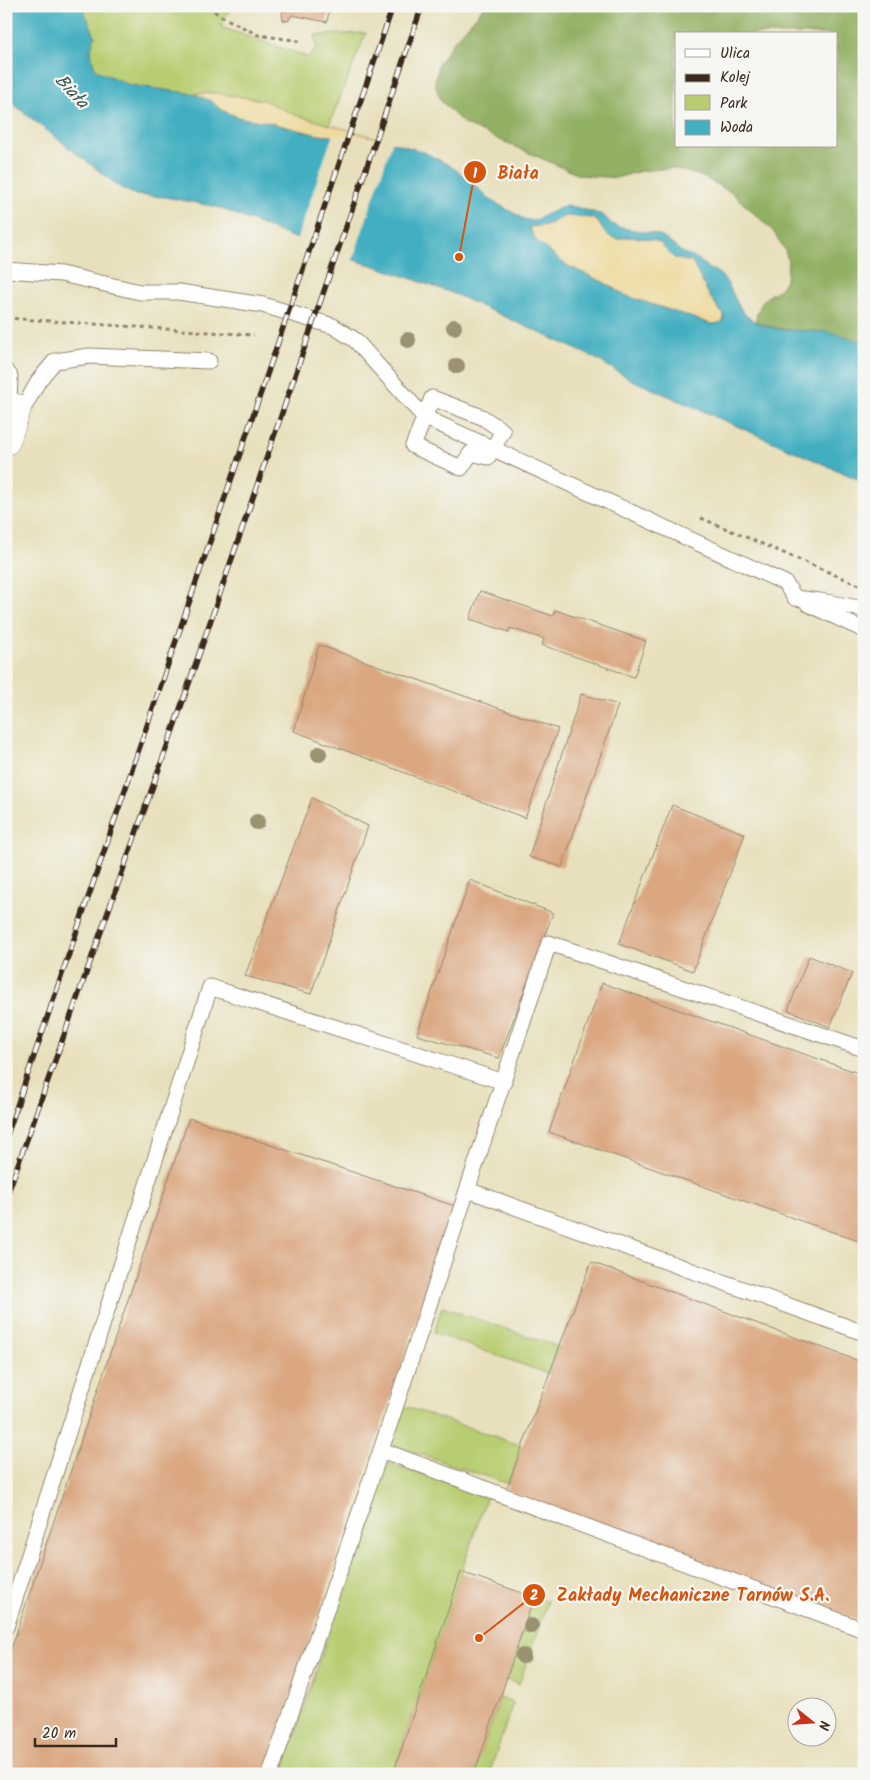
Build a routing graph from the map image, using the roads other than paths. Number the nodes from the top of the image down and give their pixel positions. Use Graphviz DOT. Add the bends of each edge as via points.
graph roads {
  1 [pos="6,270"];
  2 [pos="210,361"];
  3 [pos="6,371"];
  4 [pos="18,408"];
  5 [pos="424,417"];
  6 [pos="6,441"];
  7 [pos="492,449"];
  8 [pos="795,598"];
  9 [pos="864,609"];
  10 [pos="864,630"];
  11 [pos="864,1049"];
  12 [pos="504,1082"];
  13 [pos="468,1190"];
  14 [pos="864,1333"];
  15 [pos="381,1450"];
  16 [pos="6,1627"];
  17 [pos="864,1630"];
  18 [pos="270,1774"];
  1 -- 5 [label="lane" via="61,274 140,292 179,292 263,305 333,326 355,340"];
  2 -- 4 [label="lane" via="89,356 55,361 38,380 23,409"];
  3 -- 4 [label="lane" via="10,376 8,403"];
  4 -- 6 [label="street"];
  5 -- 7 [label="lane"];
  5 -- 7 [label="lane" via="432,398 482,417 503,431"];
  5 -- 7 [label="lane" via="413,446 461,468 471,453 488,457"];
  7 -- 8 [label="lane" via="786,583"];
  8 -- 9 [label="lane"];
  8 -- 10 [label="lane"];
  11 -- 12 [label="lane" via="549,943"];
  12 -- 13 [label="lane"];
  12 -- 16 [label="lane" via="210,987"];
  13 -- 14 [label="lane"];
  13 -- 15 [label="lane"];
  15 -- 17 [label="lane"];
  15 -- 18 [label="lane"];
}
